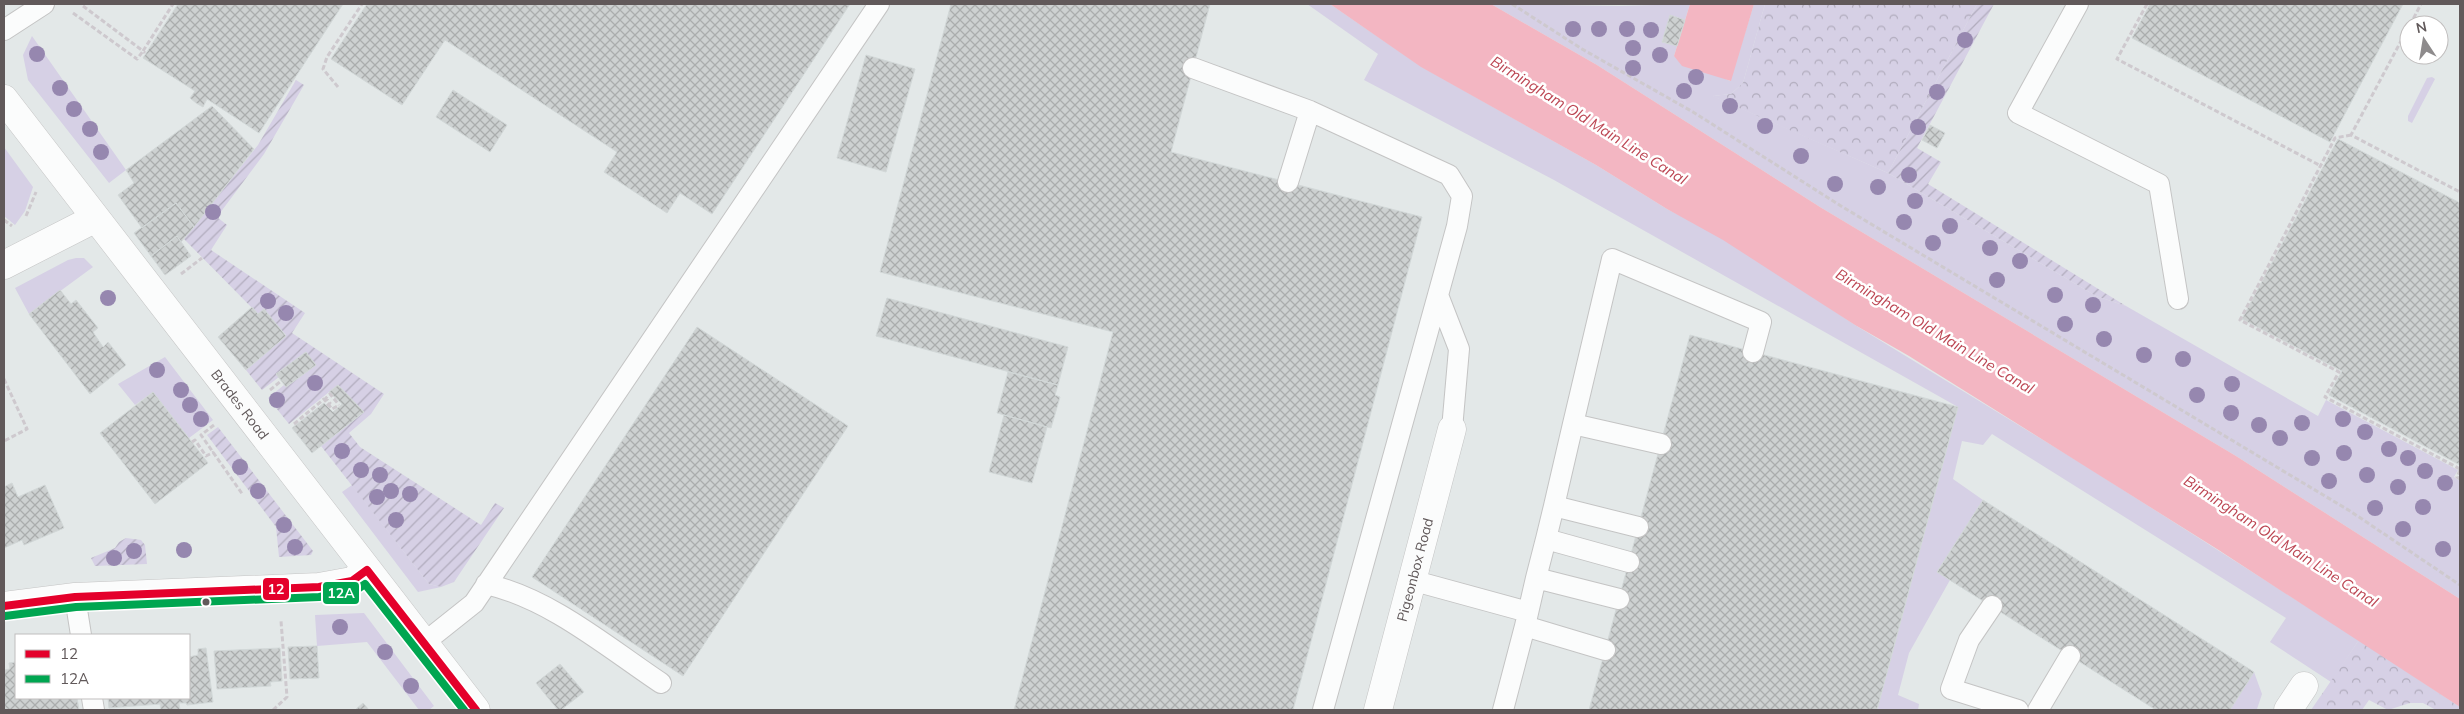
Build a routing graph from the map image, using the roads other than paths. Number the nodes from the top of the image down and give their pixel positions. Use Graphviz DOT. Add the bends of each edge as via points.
graph roads {
  1 [pos="44,4"];
  2 [pos="879,4"];
  3 [pos="2078,4"];
  4 [pos="4,30"];
  5 [pos="1193,68"];
  6 [pos="4,99"];
  7 [pos="1310,111"];
  8 [pos="1288,182"];
  9 [pos="94,219"];
  10 [pos="4,265"];
  11 [pos="1438,294"];
  12 [pos="2178,299"];
  13 [pos="1753,352"];
  14 [pos="1573,424"];
  15 [pos="1452,429"];
  16 [pos="1661,444"];
  17 [pos="1554,506"];
  18 [pos="1638,527"];
  19 [pos="1546,539"];
  20 [pos="1629,562"];
  21 [pos="368,570"];
  22 [pos="1536,578"];
  23 [pos="1411,580"];
  24 [pos="486,584"];
  25 [pos="75,597"];
  26 [pos="1619,599"];
  27 [pos="4,606"];
  28 [pos="1992,606"];
  29 [pos="1527,619"];
  30 [pos="81,634"];
  31 [pos="424,642"];
  32 [pos="1605,650"];
  33 [pos="2070,656"];
  34 [pos="661,683"];
  35 [pos="2304,686"];
  36 [pos="476,710"];
  37 [pos="1324,710"];
  38 [pos="1378,710"];
  39 [pos="1503,710"];
  40 [pos="2018,710"];
  41 [pos="2038,710"];
  42 [pos="2288,710"];
  1 -- 4 [label="lane"];
  2 -- 24 [label="lane"];
  3 -- 12 [label="lane" via="2018,113 2159,184"];
  5 -- 7 [label="lane"];
  6 -- 9 [label="street, Brades Road"];
  7 -- 8 [label="lane"];
  7 -- 11 [label="lane" via="1449,175 1462,196"];
  9 -- 10 [label="street"];
  9 -- 21 [label="street, Brades Road"];
  11 -- 15 [label="lane" via="1459,349"];
  11 -- 37 [label="lane"];
  13 -- 14 [label="lane" via="1761,322 1612,259"];
  14 -- 16 [label="lane"];
  14 -- 17 [label="lane"];
  15 -- 23 [label="street, Pigeonbox Road"];
  17 -- 18 [label="lane"];
  17 -- 19 [label="lane"];
  19 -- 20 [label="lane"];
  19 -- 22 [label="lane"];
  21 -- 25 [label="street" via="352,581 319,587"];
  21 -- 31 [label="street, Brades Road"];
  22 -- 26 [label="lane"];
  22 -- 29 [label="lane"];
  23 -- 29 [label="lane"];
  23 -- 38 [label="street, Pigeonbox Road"];
  24 -- 31 [label="lane" via="474,603"];
  24 -- 34 [label="lane" via="506,589 552,610"];
  25 -- 27 [label="street"];
  25 -- 30 [label="lane"];
  28 -- 40 [label="lane" via="1969,640 1951,689"];
  29 -- 32 [label="lane"];
  29 -- 39 [label="lane"];
  31 -- 36 [label="street, Brades Road"];
  33 -- 41 [label="lane"];
  35 -- 42 [label="street"];
}
